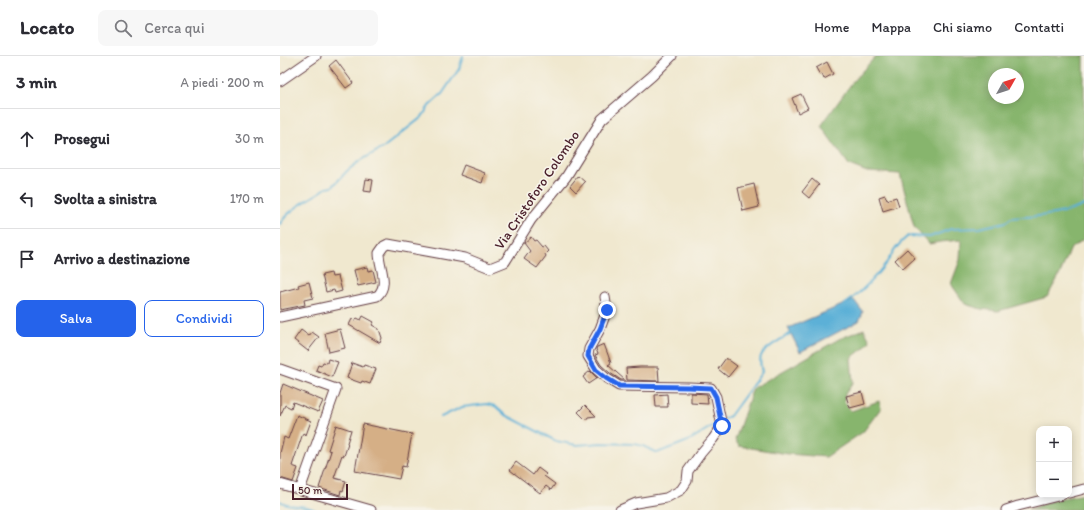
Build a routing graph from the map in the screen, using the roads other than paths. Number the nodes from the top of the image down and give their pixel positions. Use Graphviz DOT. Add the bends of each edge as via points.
graph roads {
  1 [pos="316,56"];
  2 [pos="672,56"];
  3 [pos="280,81"];
  4 [pos="605,297"];
  5 [pos="280,317"];
  6 [pos="280,369"];
  7 [pos="280,484"];
  8 [pos="1084,489"];
  9 [pos="300,490"];
  10 [pos="1072,492"];
  11 [pos="1050,498"];
  12 [pos="371,510"];
  13 [pos="620,510"];
  14 [pos="1006,510"];
  1 -- 3 [label="street"];
  2 -- 5 [label="street, Via Cristoforo Colombo" via="602,119 566,177 531,220 505,262 490,268 465,258 388,244 379,253 384,285 382,292 377,296"];
  4 -- 13 [label="street" via="607,310 588,356 596,370 619,386 711,388 716,397 722,426 688,471 687,480 681,490 666,498 636,503"];
  6 -- 9 [label="street" via="336,389"];
  7 -- 9 [label="street"];
  8 -- 10 [label="street"];
  9 -- 12 [label="street"];
  11 -- 14 [label="street"];
}
